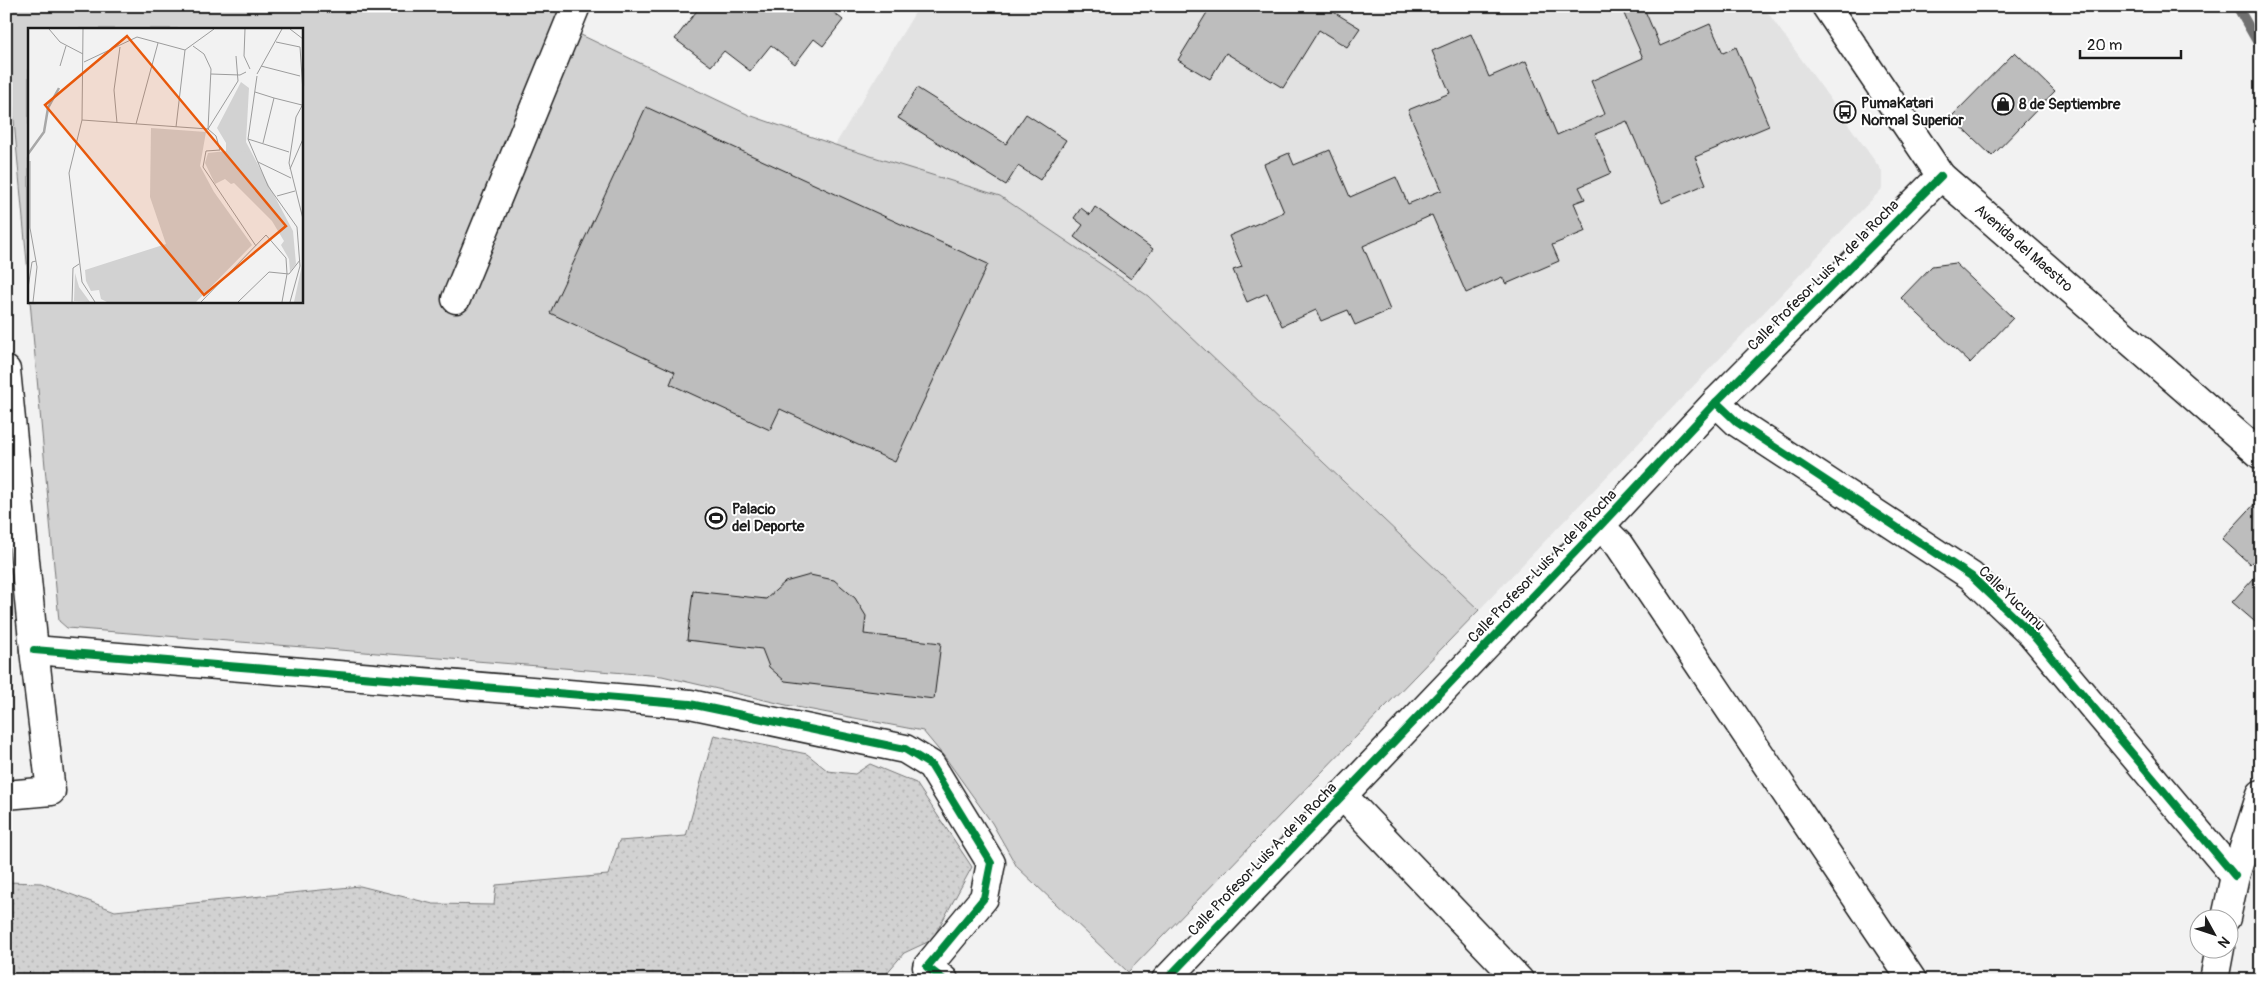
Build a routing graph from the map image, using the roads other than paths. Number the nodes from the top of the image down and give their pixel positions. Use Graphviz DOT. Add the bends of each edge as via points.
graph roads {
  1 [pos="576,6"];
  2 [pos="1826,6"];
  3 [pos="1941,176"];
  4 [pos="456,299"];
  5 [pos="6,370"];
  6 [pos="1716,402"];
  7 [pos="2261,455"];
  8 [pos="1600,526"];
  9 [pos="34,650"];
  10 [pos="2261,794"];
  11 [pos="6,795"];
  12 [pos="1342,795"];
  13 [pos="2235,876"];
  14 [pos="2228,908"];
  15 [pos="2218,958"];
  16 [pos="944,980"];
  17 [pos="1166,980"];
  18 [pos="1518,980"];
  19 [pos="1912,980"];
  20 [pos="2214,980"];
  1 -- 4 [label="street"];
  2 -- 3 [label="street, Avenida del Maestro"];
  3 -- 6 [label="street, Calle Profesor Luis A. de la Rocha"];
  3 -- 7 [label="street, Avenida del Maestro"];
  5 -- 9 [label="street"];
  6 -- 8 [label="street, Calle Profesor Luis A. de la Rocha"];
  6 -- 13 [label="street, Calle Yucumu" via="1738,423 1971,576 2031,634"];
  8 -- 12 [label="street, Calle Profesor Luis A. de la Rocha"];
  8 -- 19 [label="street" via="1619,546"];
  9 -- 11 [label="street" via="51,791"];
  9 -- 16 [label="street" via="690,704 906,749 931,765 991,863 984,898 927,967"];
  10 -- 13 [label="street"];
  12 -- 17 [label="street, Calle Profesor Luis A. de la Rocha"];
  12 -- 18 [label="street"];
  13 -- 14 [label="street"];
  15 -- 20 [label="street"];
}
